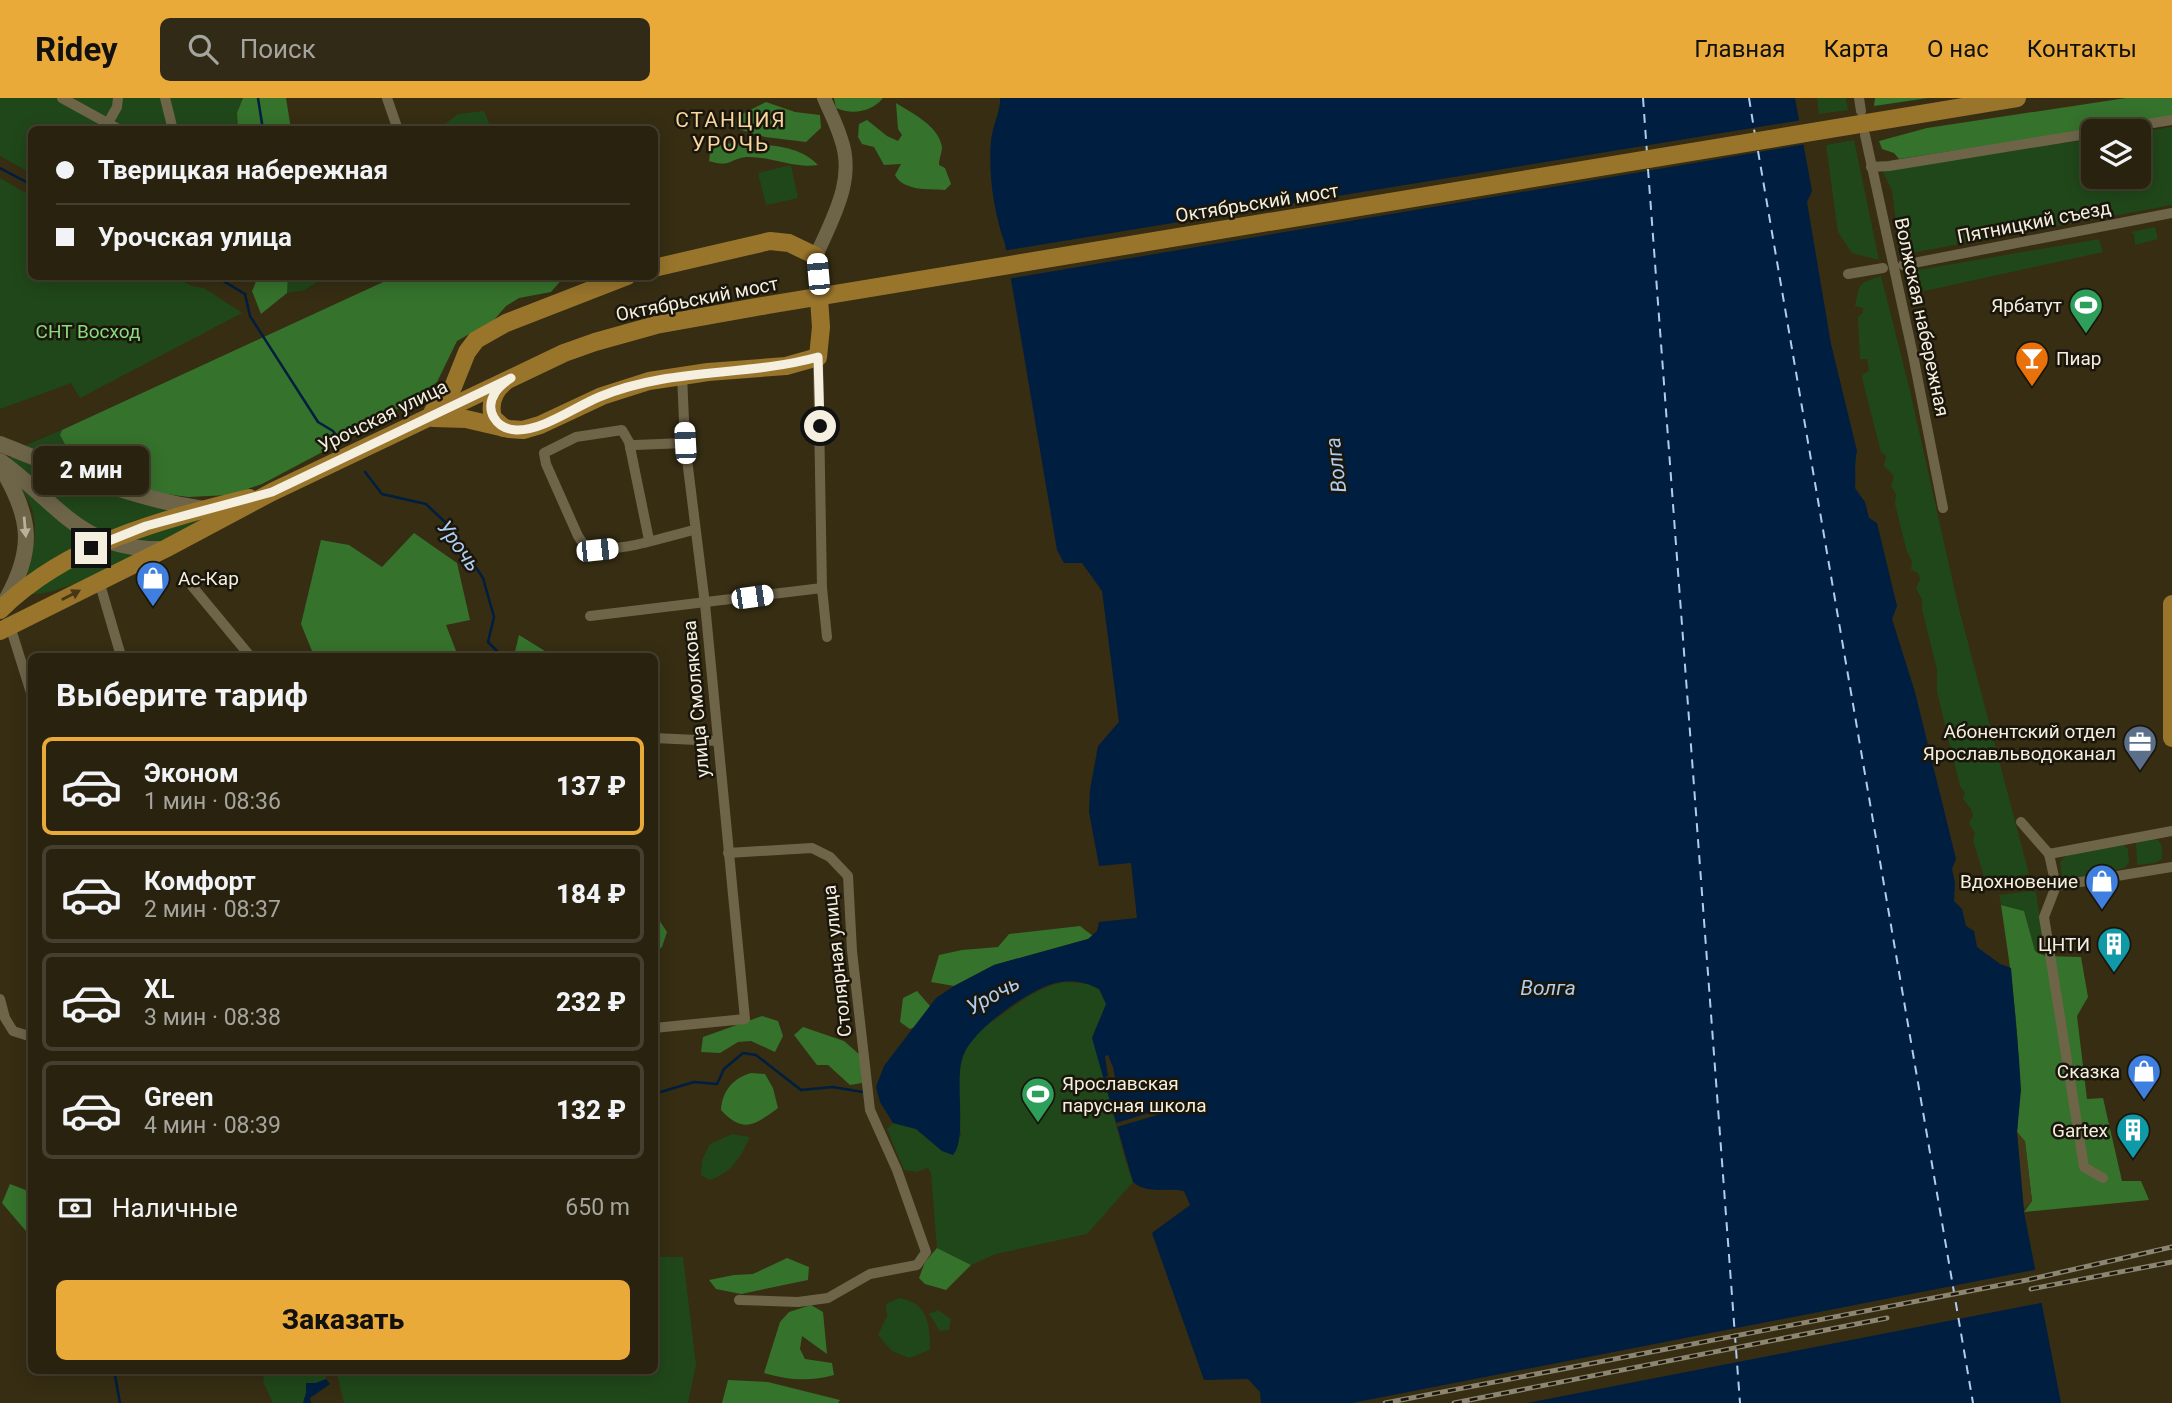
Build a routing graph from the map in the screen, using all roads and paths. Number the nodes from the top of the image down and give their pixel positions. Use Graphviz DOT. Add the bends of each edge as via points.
graph roads {
  1 [pos="62,98"];
  2 [pos="118,98"];
  3 [pos="165,98"];
  4 [pos="387,98"];
  5 [pos="824,98"];
  6 [pos="1859,98"];
  7 [pos="2017,98"];
  8 [pos="1861,111"];
  9 [pos="2172,120"];
  10 [pos="108,123"];
  11 [pos="2151,123"];
  12 [pos="113,126"];
  13 [pos="172,126"];
  14 [pos="397,126"];
  15 [pos="1865,135"];
  16 [pos="2081,135"];
  17 [pos="1871,167"];
  18 [pos="2172,213"];
  19 [pos="816,256"];
  20 [pos="1903,265"];
  21 [pos="658,267"];
  22 [pos="1883,268"];
  23 [pos="1848,274"];
  24 [pos="616,280"];
  25 [pos="467,352"];
  26 [pos="818,357"];
  27 [pos="682,375"];
  28 [pos="511,378"];
  29 [pos="423,420"];
  30 [pos="509,429"];
  31 [pos="685,443"];
  32 [pos="0,444"];
  33 [pos="630,448"];
  34 [pos="0,463"];
  35 [pos="272,492"];
  36 [pos="1943,508"];
  37 [pos="204,509"];
  38 [pos="694,530"];
  39 [pos="649,540"];
  40 [pos="105,542"];
  41 [pos="165,549"];
  42 [pos="99,581"];
  43 [pos="192,586"];
  44 [pos="822,588"];
  45 [pos="705,604"];
  46 [pos="2172,604"];
  47 [pos="1,609"];
  48 [pos="590,616"];
  49 [pos="5,629"];
  50 [pos="827,637"];
  51 [pos="120,653"];
  52 [pos="248,653"];
  53 [pos="28,686"];
  54 [pos="658,738"];
  55 [pos="2172,738"];
  56 [pos="718,741"];
  57 [pos="2021,822"];
  58 [pos="2172,831"];
  59 [pos="728,853"];
  60 [pos="2049,854"];
  61 [pos="2172,867"];
  62 [pos="2056,886"];
  63 [pos="0,999"];
  64 [pos="658,1028"];
  65 [pos="28,1036"];
  66 [pos="2103,1178"];
  67 [pos="739,1300"];
  1 -- 10 [label="street"];
  2 -- 10 [label="street"];
  3 -- 13 [label="street"];
  4 -- 14 [label="street"];
  5 -- 19 [label="street" via="842,141 845,177 839,204"];
  6 -- 8 [label="street"];
  7 -- 28 [label="main road, Октябрьский мост" via="768,305 628,332 564,353"];
  9 -- 11 [label="street"];
  10 -- 12 [label="street"];
  15 -- 17 [label="street, Волжская набережная"];
  16 -- 17 [label="street"];
  17 -- 36 [label="street, Волжская набережная"];
  18 -- 20 [label="street, Пятницкий съезд"];
  19 -- 21 [label="main road" via="789,243 770,242"];
  19 -- 26 [label="main road" via="821,327"];
  22 -- 23 [label="street"];
  24 -- 25 [label="main road" via="506,323 476,340"];
  25 -- 28 [label="main road" via="466,366 474,377 486,382"];
  25 -- 29 [label="main road" via="447,397"];
  26 -- 27 [label="main road" via="773,368"];
  26 -- 44 [label="street"];
  27 -- 30 [label="main road" via="622,388 531,428"];
  27 -- 31 [label="street, улица Смолякова"];
  28 -- 29 [label="main road, Урочская улица"];
  28 -- 30 [label="main road" via="496,392 491,405 493,418"];
  29 -- 30 [label="main road" via="466,419"];
  29 -- 35 [label="main road, Урочская улица"];
  31 -- 33 [label="street"];
  31 -- 38 [label="street, улица Смолякова"];
  32 -- 37 [label="main road" via="127,491"];
  33 -- 39 [label="street"];
  33 -- 39 [label="street" via="622,430 576,437 544,453 586,548"];
  34 -- 40 [label="main road" via="69,520"];
  34 -- 47 [label="main road, one-way" via="26,523 18,581"];
  35 -- 37 [label="main road, Урочская улица"];
  35 -- 41 [label="main road, Урочская улица"];
  37 -- 40 [label="main road, Урочская улица"];
  38 -- 39 [label="street"];
  38 -- 45 [label="street, улица Смолякова"];
  40 -- 41 [label="main road" via="139,550"];
  40 -- 47 [label="main road, Урочская улица" via="52,569"];
  41 -- 42 [label="main road, Урочская улица"];
  49 -- 42 [label="main road, Урочская улица, one-way"];
  42 -- 51 [label="street"];
  43 -- 52 [label="street"];
  44 -- 45 [label="street"];
  44 -- 50 [label="street"];
  45 -- 48 [label="street"];
  45 -- 56 [label="street, улица Смолякова"];
  46 -- 55 [label="main road"];
  49 -- 53 [label="street"];
  54 -- 56 [label="street"];
  56 -- 59 [label="street, улица Смолякова"];
  57 -- 60 [label="street"];
  58 -- 60 [label="street"];
  59 -- 64 [label="street, улица Смолякова" via="745,1019"];
  59 -- 67 [label="street, Столярная улица" via="812,848 830,857 848,876 870,1110 926,1252 917,1265 870,1274 828,1298"];
  60 -- 62 [label="street"];
  61 -- 62 [label="street"];
  62 -- 66 [label="street" via="2044,917 2053,982 2084,1167"];
  63 -- 65 [label="street" via="13,1031"];
}
